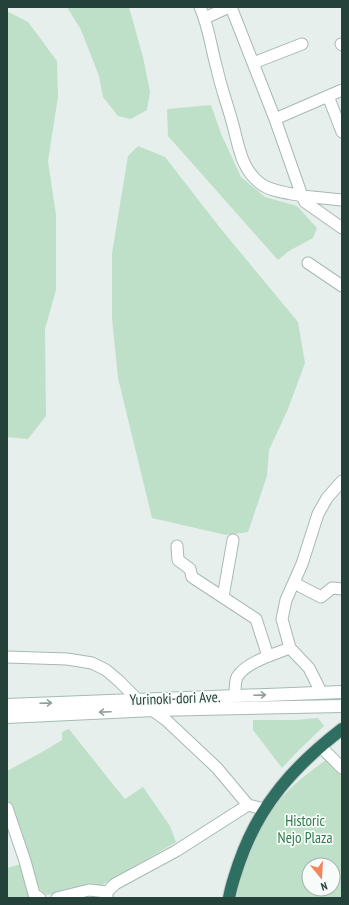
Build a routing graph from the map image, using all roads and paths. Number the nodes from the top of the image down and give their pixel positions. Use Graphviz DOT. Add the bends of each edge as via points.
graph roads {
  1 [pos="200,7"];
  2 [pos="230,7"];
  3 [pos="205,18"];
  4 [pos="302,44"];
  5 [pos="253,63"];
  6 [pos="342,90"];
  7 [pos="328,96"];
  8 [pos="275,119"];
  9 [pos="342,132"];
  10 [pos="302,196"];
  11 [pos="342,200"];
  12 [pos="342,228"];
  13 [pos="308,263"];
  14 [pos="342,286"];
  15 [pos="342,481"];
  16 [pos="233,540"];
  17 [pos="177,546"];
  18 [pos="294,583"];
  19 [pos="342,590"];
  20 [pos="223,597"];
  21 [pos="290,648"];
  22 [pos="268,656"];
  23 [pos="7,658"];
  24 [pos="321,692"];
  25 [pos="342,692"];
  26 [pos="235,696"];
  27 [pos="138,700"];
  28 [pos="7,705"];
  29 [pos="342,706"];
  30 [pos="154,710"];
  31 [pos="7,716"];
  32 [pos="342,729"];
  33 [pos="320,746"];
  34 [pos="342,768"];
  35 [pos="248,805"];
  36 [pos="264,809"];
  37 [pos="8,812"];
  38 [pos="107,895"];
  39 [pos="40,898"];
  40 [pos="57,898"];
  41 [pos="229,898"];
  1 -- 3 [label="street"];
  2 -- 3 [label="street"];
  2 -- 5 [label="street"];
  3 -- 10 [label="street" via="238,151 248,171 262,184"];
  4 -- 5 [label="street"];
  5 -- 8 [label="street"];
  6 -- 7 [label="street"];
  7 -- 8 [label="street"];
  7 -- 9 [label="street"];
  8 -- 10 [label="street"];
  10 -- 11 [label="street"];
  10 -- 12 [label="street" via="305,202"];
  13 -- 14 [label="street"];
  15 -- 18 [label="street" via="327,498 318,514"];
  16 -- 20 [label="street"];
  17 -- 20 [label="street" via="178,560 190,569 192,577"];
  18 -- 19 [label="street" via="321,597 332,588"];
  18 -- 21 [label="street" via="286,600 282,619"];
  20 -- 22 [label="street" via="256,619"];
  21 -- 22 [label="street"];
  21 -- 24 [label="street" via="309,668"];
  22 -- 26 [label="street" via="244,669 236,678"];
  23 -- 27 [label="street" via="68,659 92,663 119,680"];
  24 -- 25 [label="street, Yurinoki-dori Ave."];
  26 -- 24 [label="street, Yurinoki-dori Ave., one-way"];
  26 -- 27 [label="street, Yurinoki-dori Ave."];
  28 -- 27 [label="street, Yurinoki-dori Ave., one-way"];
  27 -- 30 [label="street"];
  29 -- 30 [label="street, Yurinoki-dori Ave."];
  30 -- 31 [label="street, Yurinoki-dori Ave., one-way"];
  30 -- 35 [label="street" via="217,768"];
  32 -- 33 [label="highway"];
  33 -- 34 [label="street"];
  33 -- 36 [label="highway" via="284,783"];
  35 -- 36 [label="street"];
  35 -- 38 [label="street" via="176,851 115,884"];
  36 -- 41 [label="highway" via="246,841"];
  37 -- 39 [label="street" via="34,894"];
  38 -- 40 [label="street" via="89,890"];
}
